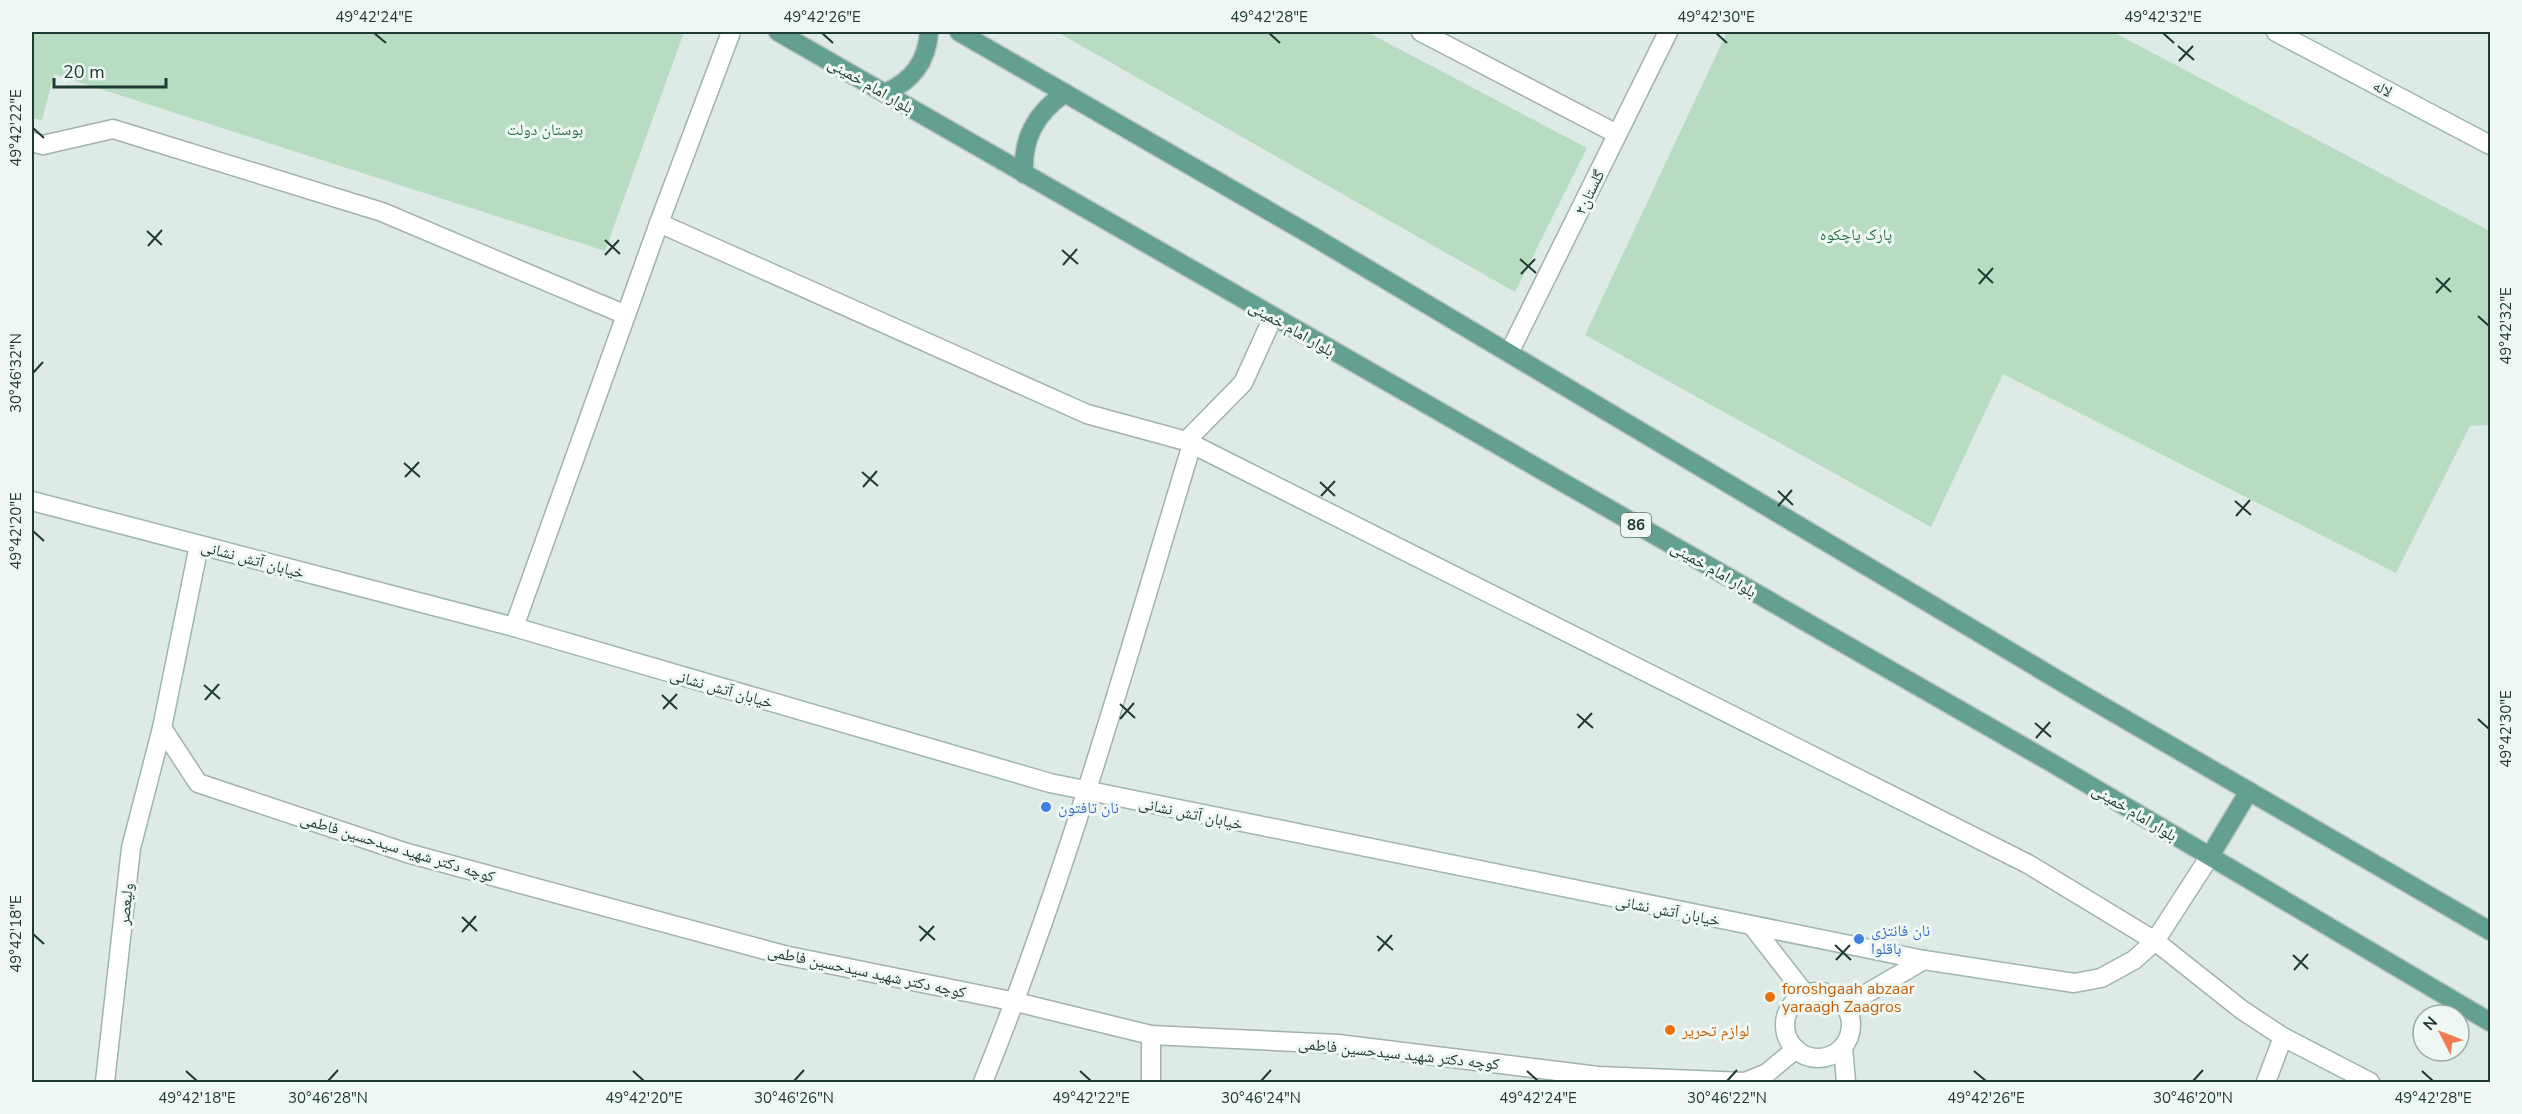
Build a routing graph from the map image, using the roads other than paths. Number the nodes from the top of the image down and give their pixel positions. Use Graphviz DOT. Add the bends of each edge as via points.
graph roads {
  1 [pos="731,32"];
  2 [pos="778,32"];
  3 [pos="929,32"];
  4 [pos="959,32"];
  5 [pos="1421,32"];
  6 [pos="1668,32"];
  7 [pos="2276,32"];
  8 [pos="885,93"];
  9 [pos="1065,93"];
  10 [pos="1617,134"];
  11 [pos="32,142"];
  12 [pos="2490,145"];
  13 [pos="1024,174"];
  14 [pos="659,223"];
  15 [pos="626,315"];
  16 [pos="1273,317"];
  17 [pos="1509,353"];
  18 [pos="1189,442"];
  19 [pos="32,501"];
  20 [pos="199,545"];
  21 [pos="514,627"];
  22 [pos="162,728"];
  23 [pos="1087,791"];
  24 [pos="2249,791"];
  25 [pos="2210,856"];
  26 [pos="1753,927"];
  27 [pos="2490,931"];
  28 [pos="2155,941"];
  29 [pos="1924,960"];
  30 [pos="1806,995"];
  31 [pos="1016,1002"];
  32 [pos="1845,1006"];
  33 [pos="2490,1022"];
  34 [pos="1151,1035"];
  35 [pos="2283,1037"];
  36 [pos="1843,1047"];
  37 [pos="1796,1049"];
  38 [pos="105,1083"];
  39 [pos="984,1083"];
  40 [pos="1152,1083"];
  41 [pos="1846,1083"];
  42 [pos="2266,1083"];
  43 [pos="2370,1083"];
  1 -- 14 [label="street"];
  2 -- 8 [label="main road, بلوار امام خمینی / 86"];
  3 -- 8 [label="main road" via="924,57 915,73 902,86"];
  4 -- 9 [label="main road"];
  5 -- 10 [label="street"];
  6 -- 10 [label="street, گلستان۲"];
  7 -- 12 [label="street, لاله"];
  8 -- 13 [label="main road, بلوار امام خمینی / 86"];
  9 -- 13 [label="main road" via="1041,112 1032,126 1023,157"];
  9 -- 17 [label="main road"];
  10 -- 17 [label="street, گلستان۲"];
  11 -- 15 [label="street" via="43,145 113,129 382,212"];
  13 -- 16 [label="main road, بلوار امام خمینی / 86"];
  14 -- 15 [label="street"];
  14 -- 18 [label="street" via="1087,414"];
  15 -- 21 [label="street"];
  16 -- 18 [label="street" via="1243,383"];
  16 -- 25 [label="main road, بلوار امام خمینی / 86"];
  17 -- 24 [label="main road"];
  18 -- 23 [label="street"];
  18 -- 28 [label="street" via="2028,864"];
  19 -- 20 [label="street, خیابان آتش نشانی"];
  20 -- 21 [label="street, خیابان آتش نشانی"];
  20 -- 22 [label="street"];
  21 -- 23 [label="street, خیابان آتش نشانی"];
  22 -- 31 [label="street, کوچه دکتر شهید سیدحسین فاطمی" via="198,783 408,853 784,955"];
  22 -- 38 [label="street, ولیعصر" via="131,848"];
  23 -- 26 [label="street, خیابان آتش نشانی"];
  23 -- 31 [label="street"];
  24 -- 25 [label="main road"];
  24 -- 27 [label="main road"];
  25 -- 28 [label="street, خیابان آتش نشانی"];
  25 -- 33 [label="main road, بلوار امام خمینی / 86"];
  26 -- 29 [label="street, خیابان آتش نشانی"];
  26 -- 30 [label="street"];
  28 -- 29 [label="street, خیابان آتش نشانی" via="2134,960 2101,978 2074,983"];
  28 -- 35 [label="street"];
  29 -- 32 [label="street"];
  30 -- 32 [label="street" via="1828,993"];
  30 -- 37 [label="street" via="1796,1000 1786,1019 1789,1041"];
  31 -- 34 [label="street, کوچه دکتر شهید سیدحسین فاطمی"];
  31 -- 39 [label="street"];
  32 -- 36 [label="street" via="1851,1027"];
  34 -- 37 [label="street, کوچه دکتر شهید سیدحسین فاطمی" via="1338,1044 1598,1076 1745,1082 1767,1073"];
  34 -- 40 [label="street"];
  35 -- 42 [label="street"];
  35 -- 43 [label="street"];
  36 -- 37 [label="street" via="1835,1054 1814,1058"];
  36 -- 41 [label="street"];
}
